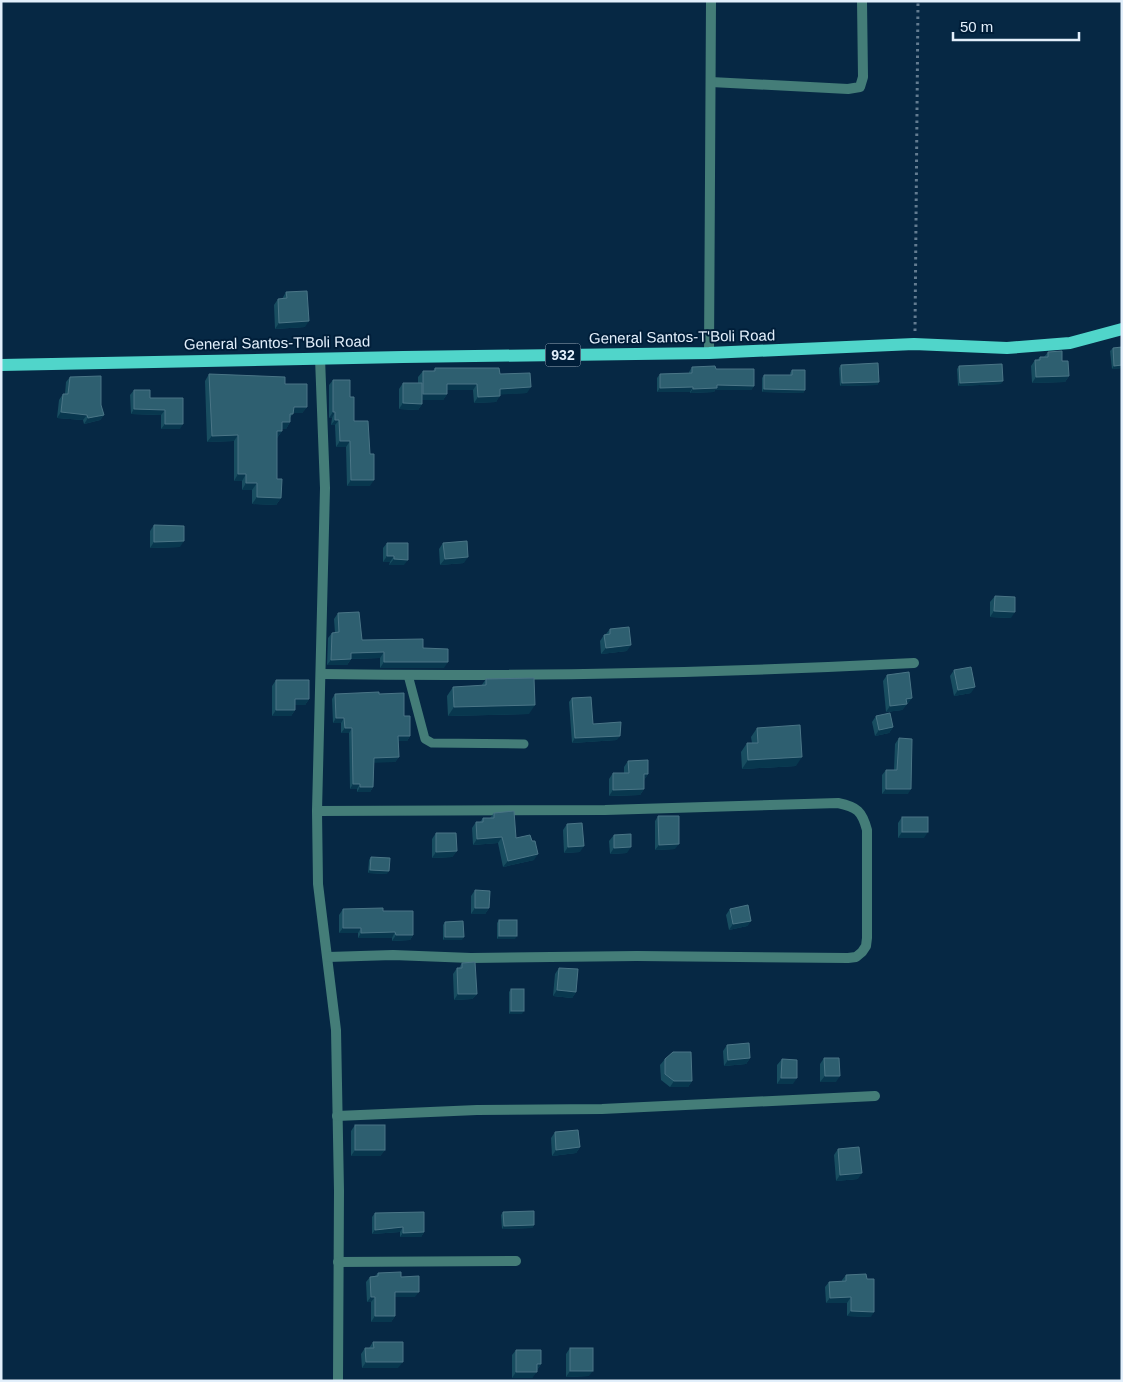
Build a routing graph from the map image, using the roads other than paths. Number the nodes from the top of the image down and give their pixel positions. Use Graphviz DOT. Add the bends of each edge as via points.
graph roads {
  1 [pos="712,1"];
  2 [pos="862,1"];
  3 [pos="711,82"];
  4 [pos="1122,329"];
  5 [pos="709,353"];
  6 [pos="320,358"];
  7 [pos="1,365"];
  8 [pos="914,662"];
  9 [pos="321,674"];
  10 [pos="408,675"];
  11 [pos="524,744"];
  12 [pos="317,811"];
  13 [pos="328,957"];
  14 [pos="875,1096"];
  15 [pos="337,1116"];
  16 [pos="516,1261"];
  17 [pos="338,1262"];
  18 [pos="338,1381"];
  1 -- 3 [label="street"];
  2 -- 3 [label="street" via="863,77 860,86 848,89"];
  3 -- 5 [label="street"];
  4 -- 5 [label="main road, General Santos-T'Boli Road / 932" via="1070,342 1007,348 914,344"];
  5 -- 6 [label="main road, General Santos-T'Boli Road / 932"];
  6 -- 7 [label="main road, General Santos-T'Boli Road / 932"];
  6 -- 9 [label="street" via="326,488"];
  8 -- 10 [label="street" via="553,676"];
  9 -- 10 [label="street"];
  9 -- 12 [label="street"];
  10 -- 11 [label="lane" via="425,739 432,743"];
  12 -- 13 [label="street" via="318,884"];
  12 -- 13 [label="street" via="605,810 838,803 858,810 867,830 868,938 866,946 856,957"];
  13 -- 15 [label="street" via="336,1030"];
  14 -- 15 [label="street" via="602,1109"];
  15 -- 17 [label="street"];
  16 -- 17 [label="street"];
  17 -- 18 [label="street"];
}
